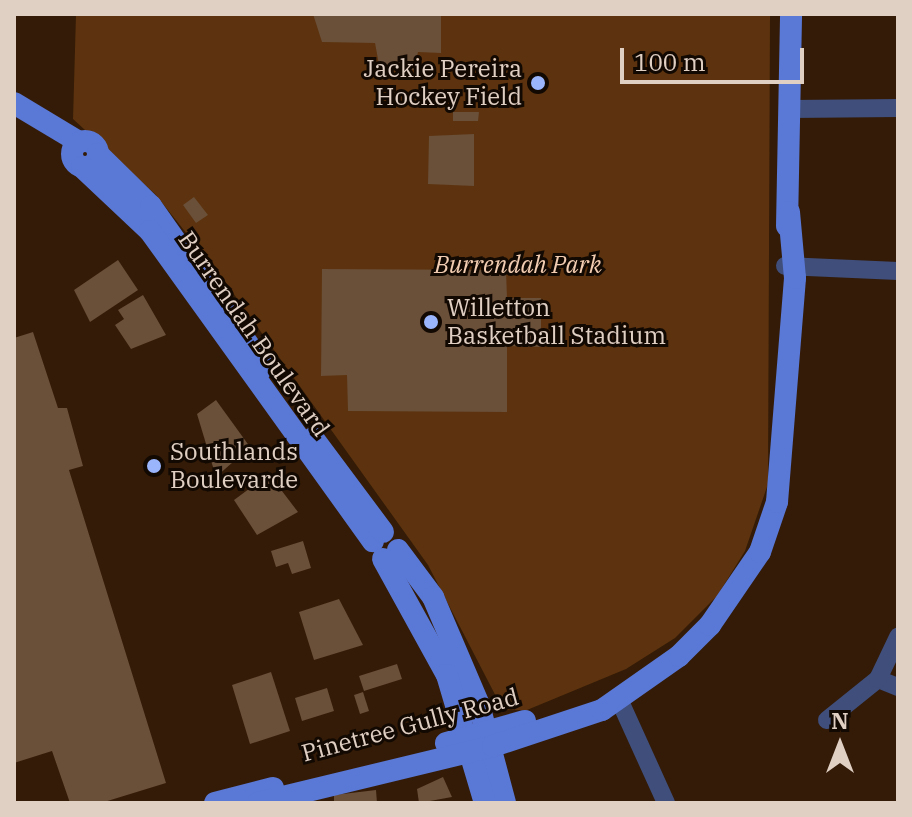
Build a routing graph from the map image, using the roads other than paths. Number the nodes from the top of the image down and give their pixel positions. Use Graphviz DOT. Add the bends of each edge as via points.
graph roads {
  1 [pos="791,14"];
  2 [pos="14,103"];
  3 [pos="898,108"];
  4 [pos="791,109"];
  5 [pos="14,122"];
  6 [pos="83,156"];
  7 [pos="898,271"];
  8 [pos="790,276"];
  9 [pos="898,637"];
  10 [pos="878,679"];
  11 [pos="898,687"];
  12 [pos="618,697"];
  13 [pos="827,720"];
  14 [pos="481,741"];
  15 [pos="315,792"];
  16 [pos="215,803"];
  17 [pos="258,803"];
  18 [pos="485,803"];
  19 [pos="505,803"];
  20 [pos="666,803"];
  1 -- 4 [label="main road, Pinetree Gully Road"];
  2 -- 6 [label="main road, Burrendah Boulevard"];
  3 -- 4 [label="street"];
  4 -- 8 [label="main road, Pinetree Gully Road"];
  5 -- 6 [label="main road, Burrendah Boulevard"];
  6 -- 14 [label="main road, Burrendah Boulevard" via="150,231 384,546"];
  7 -- 8 [label="street"];
  8 -- 12 [label="main road, Pinetree Gully Road" via="786,450 760,552 722,611 679,656"];
  9 -- 10 [label="street"];
  10 -- 11 [label="street"];
  10 -- 13 [label="street"];
  12 -- 14 [label="main road, Pinetree Gully Road" via="602,710"];
  12 -- 20 [label="street"];
  14 -- 15 [label="main road, Pinetree Gully Road"];
  14 -- 16 [label="main road, Pinetree Gully Road"];
  14 -- 18 [label="main road, Burrendah Boulevard"];
  14 -- 19 [label="main road, Burrendah Boulevard"];
  15 -- 17 [label="main road, Pinetree Gully Road"];
}
